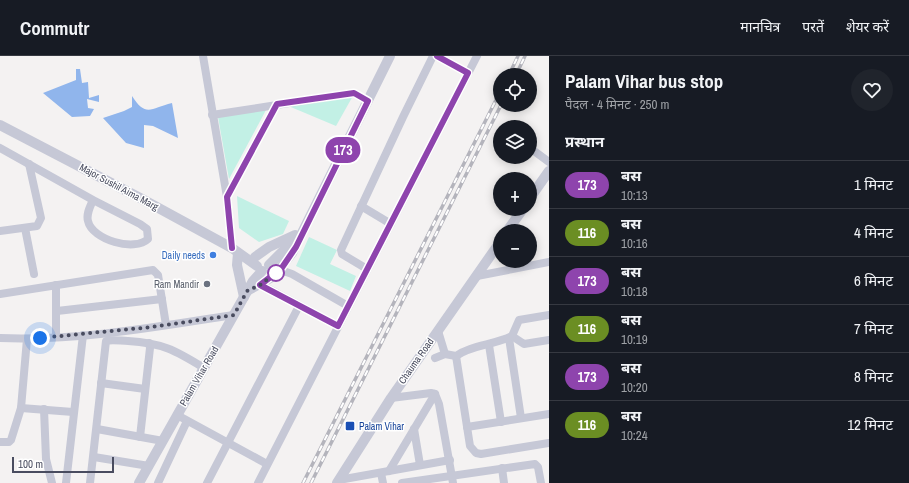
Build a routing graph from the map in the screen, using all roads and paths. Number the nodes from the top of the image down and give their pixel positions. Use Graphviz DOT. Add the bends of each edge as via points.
graph roads {
  1 [pos="203,56"];
  2 [pos="390,56"];
  3 [pos="433,56"];
  4 [pos="437,56"];
  5 [pos="477,56"];
  6 [pos="468,73"];
  7 [pos="368,101"];
  8 [pos="277,104"];
  9 [pos="212,115"];
  10 [pos="0,125"];
  11 [pos="0,148"];
  12 [pos="537,153"];
  13 [pos="549,162"];
  14 [pos="29,164"];
  15 [pos="549,171"];
  16 [pos="537,188"];
  17 [pos="227,197"];
  18 [pos="92,200"];
  19 [pos="361,206"];
  20 [pos="391,224"];
  21 [pos="25,228"];
  22 [pos="0,231"];
  23 [pos="302,231"];
  24 [pos="236,251"];
  25 [pos="493,252"];
  26 [pos="549,262"];
  27 [pos="262,264"];
  28 [pos="281,269"];
  29 [pos="367,269"];
  30 [pos="34,274"];
  31 [pos="476,276"];
  32 [pos="257,283"];
  33 [pos="56,285"];
  34 [pos="0,294"];
  35 [pos="246,294"];
  36 [pos="162,299"];
  37 [pos="299,306"];
  38 [pos="348,306"];
  39 [pos="57,311"];
  40 [pos="234,315"];
  41 [pos="549,315"];
  42 [pos="166,325"];
  43 [pos="338,326"];
  44 [pos="438,332"];
  45 [pos="82,335"];
  46 [pos="56,337"];
  47 [pos="510,337"];
  48 [pos="0,338"];
  49 [pos="27,339"];
  50 [pos="549,340"];
  51 [pos="149,343"];
  52 [pos="489,345"];
  53 [pos="445,354"];
  54 [pos="456,356"];
  55 [pos="435,358"];
  56 [pos="204,368"];
  57 [pos="101,383"];
  58 [pos="145,389"];
  59 [pos="435,394"];
  60 [pos="391,398"];
  61 [pos="21,408"];
  62 [pos="44,409"];
  63 [pos="73,412"];
  64 [pos="549,414"];
  65 [pos="177,415"];
  66 [pos="521,418"];
  67 [pos="187,421"];
  68 [pos="501,422"];
  69 [pos="467,427"];
  70 [pos="414,428"];
  71 [pos="97,429"];
  72 [pos="140,436"];
  73 [pos="163,441"];
  74 [pos="0,442"];
  75 [pos="227,443"];
  76 [pos="549,443"];
  77 [pos="94,457"];
  78 [pos="450,460"];
  79 [pos="268,464"];
  80 [pos="420,465"];
  81 [pos="149,466"];
  82 [pos="502,468"];
  83 [pos="385,472"];
  84 [pos="453,479"];
  85 [pos="338,481"];
  86 [pos="52,483"];
  87 [pos="66,483"];
  88 [pos="90,483"];
  89 [pos="140,483"];
  90 [pos="158,483"];
  91 [pos="207,483"];
  92 [pos="258,483"];
  93 [pos="383,483"];
  94 [pos="402,483"];
  95 [pos="504,483"];
  96 [pos="541,483"];
  1 -- 9 [label="street"];
  2 -- 7 [label="street"];
  3 -- 19 [label="street"];
  4 -- 6 [label="street"];
  5 -- 6 [label="street"];
  6 -- 20 [label="street"];
  7 -- 8 [label="street" via="354,93"];
  7 -- 23 [label="street"];
  8 -- 9 [label="street"];
  8 -- 17 [label="street"];
  9 -- 17 [label="street"];
  10 -- 24 [label="street, Major Sushil Aima Marg"];
  11 -- 14 [label="street"];
  12 -- 13 [label="street"];
  14 -- 18 [label="street"];
  14 -- 21 [label="street" via="41,218 37,226"];
  15 -- 16 [label="street"];
  17 -- 24 [label="street"];
  18 -- 18 [label="street" via="145,226 148,239 137,245 124,244 106,239 94,232 88,224 87,216"];
  19 -- 20 [label="street"];
  19 -- 29 [label="street" via="341,252"];
  20 -- 29 [label="street"];
  21 -- 22 [label="street"];
  21 -- 30 [label="street"];
  23 -- 27 [label="street"];
  23 -- 27 [label="street" via="269,248"];
  23 -- 28 [label="street" via="296,247"];
  24 -- 27 [label="street, Major Sushil Aima Marg" via="241,251"];
  24 -- 35 [label="street" via="237,265"];
  25 -- 31 [label="street, Chauma Road"];
  26 -- 31 [label="street"];
  27 -- 28 [label="street"];
  27 -- 32 [label="street, Palam Vihar Road"];
  28 -- 32 [label="street"];
  28 -- 38 [label="street"];
  29 -- 38 [label="street"];
  31 -- 44 [label="street, Chauma Road"];
  32 -- 35 [label="street, Palam Vihar Road"];
  32 -- 37 [label="street"];
  33 -- 34 [label="street"];
  33 -- 36 [label="street" via="153,270 158,274"];
  33 -- 39 [label="street"];
  35 -- 40 [label="street, Palam Vihar Road"];
  36 -- 39 [label="street"];
  36 -- 42 [label="street"];
  37 -- 43 [label="street"];
  37 -- 75 [label="street"];
  38 -- 43 [label="street"];
  39 -- 46 [label="street"];
  40 -- 42 [label="street"];
  40 -- 56 [label="street, Palam Vihar Road"];
  41 -- 47 [label="street" via="519,320"];
  42 -- 45 [label="street"];
  43 -- 79 [label="street"];
  44 -- 53 [label="street"];
  44 -- 60 [label="street, Chauma Road"];
  45 -- 46 [label="street"];
  45 -- 63 [label="street"];
  46 -- 49 [label="street"];
  47 -- 50 [label="street" via="524,344"];
  47 -- 52 [label="street"];
  47 -- 66 [label="street"];
  48 -- 49 [label="street"];
  49 -- 61 [label="street"];
  51 -- 56 [label="street" via="168,347"];
  51 -- 57 [label="street" via="106,341"];
  51 -- 58 [label="street"];
  52 -- 54 [label="street" via="463,351"];
  52 -- 68 [label="street"];
  53 -- 54 [label="street"];
  53 -- 55 [label="street"];
  54 -- 69 [label="street"];
  56 -- 65 [label="street, Palam Vihar Road"];
  57 -- 58 [label="street"];
  57 -- 71 [label="street"];
  58 -- 72 [label="street"];
  59 -- 60 [label="street"];
  59 -- 70 [label="street"];
  59 -- 78 [label="street"];
  60 -- 85 [label="street, Chauma Road"];
  61 -- 62 [label="street"];
  61 -- 74 [label="street" via="11,440"];
  62 -- 63 [label="street"];
  62 -- 86 [label="street" via="46,459"];
  63 -- 87 [label="street"];
  64 -- 66 [label="street"];
  65 -- 67 [label="street"];
  65 -- 73 [label="street, Palam Vihar Road"];
  66 -- 68 [label="street"];
  67 -- 75 [label="street"];
  67 -- 90 [label="street"];
  68 -- 69 [label="street"];
  69 -- 76 [label="street" via="470,446 476,453 481,454"];
  70 -- 80 [label="street"];
  70 -- 83 [label="street"];
  71 -- 72 [label="street"];
  71 -- 77 [label="street"];
  72 -- 73 [label="street"];
  73 -- 81 [label="street, Palam Vihar Road"];
  75 -- 79 [label="street"];
  75 -- 91 [label="street"];
  77 -- 81 [label="street"];
  77 -- 88 [label="street"];
  78 -- 80 [label="street"];
  78 -- 84 [label="street"];
  79 -- 92 [label="street"];
  80 -- 83 [label="street"];
  81 -- 89 [label="street, Palam Vihar Road"];
  82 -- 84 [label="street"];
  82 -- 95 [label="street"];
  82 -- 96 [label="street" via="535,464"];
  83 -- 85 [label="street"];
  83 -- 93 [label="street"];
  84 -- 94 [label="street"];
}
